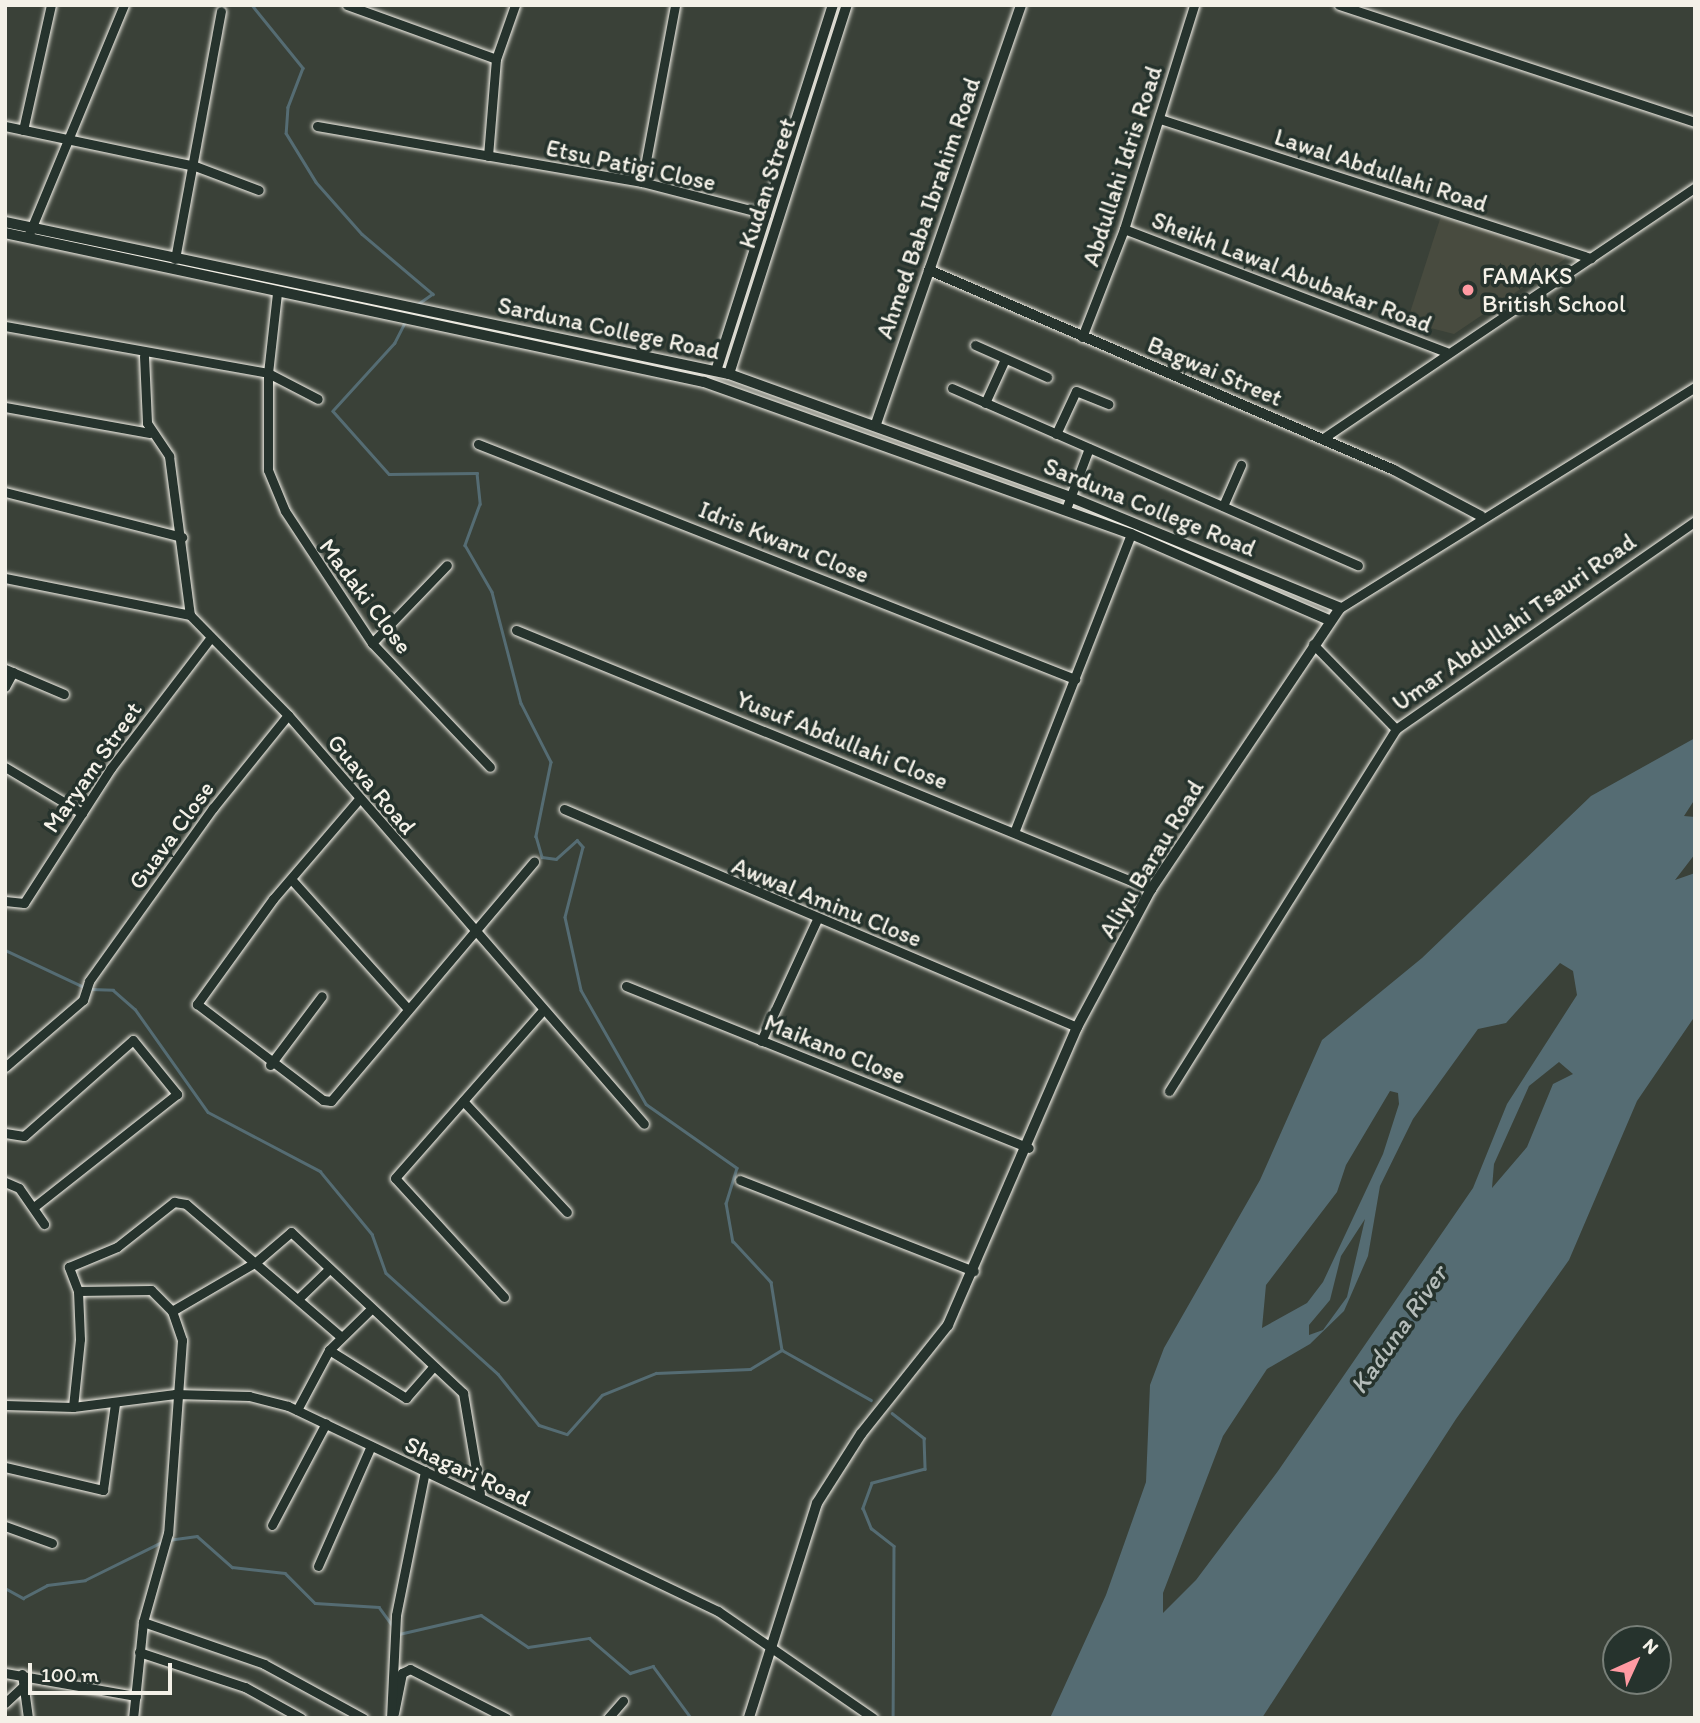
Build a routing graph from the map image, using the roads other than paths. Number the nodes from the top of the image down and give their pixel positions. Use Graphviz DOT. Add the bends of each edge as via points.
graph roads {
  1 [pos="51,5"];
  2 [pos="124,5"];
  3 [pos="346,5"];
  4 [pos="515,5"];
  5 [pos="675,5"];
  6 [pos="833,5"];
  7 [pos="846,5"];
  8 [pos="1021,5"];
  9 [pos="1194,5"];
  10 [pos="1339,5"];
  11 [pos="221,11"];
  12 [pos="496,59"];
  13 [pos="1160,120"];
  14 [pos="1695,122"];
  15 [pos="5,126"];
  16 [pos="317,126"];
  17 [pos="23,130"];
  18 [pos="68,139"];
  19 [pos="488,156"];
  20 [pos="195,166"];
  21 [pos="642,182"];
  22 [pos="1695,187"];
  23 [pos="259,190"];
  24 [pos="766,214"];
  25 [pos="5,222"];
  26 [pos="1124,229"];
  27 [pos="5,233"];
  28 [pos="29,234"];
  29 [pos="1591,258"];
  30 [pos="174,259"];
  31 [pos="929,270"];
  32 [pos="277,293"];
  33 [pos="395,313"];
  34 [pos="413,316"];
  35 [pos="5,326"];
  36 [pos="1082,337"];
  37 [pos="975,345"];
  38 [pos="1446,352"];
  39 [pos="144,356"];
  40 [pos="1005,359"];
  41 [pos="716,371"];
  42 [pos="268,373"];
  43 [pos="729,374"];
  44 [pos="1046,377"];
  45 [pos="1695,387"];
  46 [pos="952,388"];
  47 [pos="318,398"];
  48 [pos="985,403"];
  49 [pos="1109,404"];
  50 [pos="5,407"];
  51 [pos="876,424"];
  52 [pos="150,433"];
  53 [pos="1056,434"];
  54 [pos="1322,439"];
  55 [pos="478,444"];
  56 [pos="1089,448"];
  57 [pos="1241,465"];
  58 [pos="5,492"];
  59 [pos="1070,496"];
  60 [pos="1223,506"];
  61 [pos="1066,509"];
  62 [pos="1481,516"];
  63 [pos="1695,521"];
  64 [pos="1131,534"];
  65 [pos="182,537"];
  66 [pos="447,565"];
  67 [pos="1358,565"];
  68 [pos="5,578"];
  69 [pos="1340,608"];
  70 [pos="190,615"];
  71 [pos="1329,620"];
  72 [pos="516,630"];
  73 [pos="209,640"];
  74 [pos="372,643"];
  75 [pos="1313,644"];
  76 [pos="9,670"];
  77 [pos="1075,678"];
  78 [pos="5,687"];
  79 [pos="64,694"];
  80 [pos="288,715"];
  81 [pos="1396,729"];
  82 [pos="5,767"];
  83 [pos="490,767"];
  84 [pos="359,799"];
  85 [pos="564,809"];
  86 [pos="82,813"];
  87 [pos="1016,830"];
  88 [pos="534,862"];
  89 [pos="291,878"];
  90 [pos="1151,889"];
  91 [pos="5,901"];
  92 [pos="817,919"];
  93 [pos="474,933"];
  94 [pos="626,986"];
  95 [pos="322,996"];
  96 [pos="408,1009"];
  97 [pos="542,1011"];
  98 [pos="1077,1027"];
  99 [pos="761,1041"];
  100 [pos="270,1065"];
  101 [pos="5,1067"];
  102 [pos="1170,1091"];
  103 [pos="463,1101"];
  104 [pos="644,1124"];
  105 [pos="5,1133"];
  106 [pos="1029,1149"];
  107 [pos="740,1180"];
  108 [pos="5,1182"];
  109 [pos="34,1207"];
  110 [pos="567,1212"];
  111 [pos="44,1223"];
  112 [pos="256,1262"];
  113 [pos="328,1270"];
  114 [pos="974,1271"];
  115 [pos="78,1291"];
  116 [pos="300,1297"];
  117 [pos="504,1297"];
  118 [pos="370,1309"];
  119 [pos="172,1311"];
  120 [pos="341,1336"];
  121 [pos="329,1350"];
  122 [pos="433,1367"];
  123 [pos="175,1394"];
  124 [pos="115,1403"];
  125 [pos="5,1405"];
  126 [pos="73,1406"];
  127 [pos="297,1410"];
  128 [pos="326,1423"];
  129 [pos="371,1446"];
  130 [pos="5,1467"];
  131 [pos="425,1471"];
  132 [pos="480,1494"];
  133 [pos="272,1525"];
  134 [pos="5,1526"];
  135 [pos="52,1543"];
  136 [pos="318,1566"];
  137 [pos="143,1622"];
  138 [pos="769,1646"];
  139 [pos="139,1652"];
  140 [pos="5,1673"];
  141 [pos="22,1674"];
  142 [pos="23,1686"];
  143 [pos="136,1696"];
  144 [pos="623,1701"];
  145 [pos="5,1703"];
  146 [pos="28,1718"];
  147 [pos="133,1718"];
  148 [pos="301,1718"];
  149 [pos="363,1718"];
  150 [pos="392,1718"];
  151 [pos="506,1718"];
  152 [pos="608,1718"];
  153 [pos="749,1718"];
  154 [pos="873,1718"];
  1 -- 17 [label="street"];
  2 -- 18 [label="street"];
  3 -- 12 [label="street"];
  4 -- 12 [label="street"];
  5 -- 21 [label="street"];
  6 -- 24 [label="street"];
  7 -- 43 [label="street, Kudan Street"];
  8 -- 31 [label="street, Ahmed Baba Ibrahim Road"];
  9 -- 13 [label="street, Abdullahi Idris Road"];
  10 -- 14 [label="street"];
  11 -- 20 [label="street"];
  12 -- 19 [label="street"];
  13 -- 26 [label="street, Abdullahi Idris Road"];
  13 -- 29 [label="street, Lawal Abdullahi Road"];
  15 -- 17 [label="street"];
  16 -- 19 [label="street, Etsu Patigi Close"];
  17 -- 18 [label="street"];
  18 -- 20 [label="street"];
  18 -- 28 [label="street"];
  19 -- 21 [label="street, Etsu Patigi Close"];
  20 -- 23 [label="street"];
  20 -- 30 [label="street"];
  21 -- 24 [label="street, Etsu Patigi Close"];
  22 -- 29 [label="street"];
  24 -- 41 [label="street"];
  25 -- 28 [label="street, Sarduna College Road"];
  26 -- 36 [label="street, Abdullahi Idris Road"];
  26 -- 38 [label="street, Sheikh Lawal Abubakar Road"];
  27 -- 28 [label="street, Sarduna College Road"];
  28 -- 30 [label="street, Sarduna College Road"];
  28 -- 32 [label="street, Sarduna College Road"];
  29 -- 38 [label="street"];
  30 -- 33 [label="street, Sarduna College Road"];
  31 -- 36 [label="street, Bagwai Street"];
  31 -- 51 [label="street, Ahmed Baba Ibrahim Road"];
  32 -- 33 [label="street, Sarduna College Road"];
  32 -- 42 [label="street, Madaki Close"];
  33 -- 34 [label="street, Sarduna College Road"];
  34 -- 41 [label="street, Sarduna College Road"];
  34 -- 61 [label="street, Sarduna College Road" via="651,366"];
  35 -- 39 [label="street"];
  36 -- 54 [label="street, Bagwai Street"];
  37 -- 40 [label="street"];
  38 -- 54 [label="street"];
  39 -- 42 [label="street"];
  39 -- 52 [label="street"];
  40 -- 44 [label="street"];
  40 -- 48 [label="street"];
  41 -- 43 [label="street, Sarduna College Road"];
  42 -- 47 [label="street"];
  42 -- 74 [label="street, Madaki Close" via="268,470 307,552"];
  43 -- 51 [label="street, Sarduna College Road"];
  45 -- 62 [label="street"];
  46 -- 48 [label="street"];
  48 -- 53 [label="street"];
  49 -- 53 [label="street" via="1076,391"];
  50 -- 52 [label="street"];
  51 -- 59 [label="street, Sarduna College Road"];
  52 -- 65 [label="street" via="169,456"];
  53 -- 56 [label="street"];
  54 -- 62 [label="street, Bagwai Street"];
  55 -- 77 [label="street, Idris Kwaru Close"];
  56 -- 59 [label="street"];
  56 -- 60 [label="street"];
  57 -- 60 [label="street"];
  58 -- 65 [label="street"];
  59 -- 61 [label="street"];
  59 -- 69 [label="street, Sarduna College Road"];
  60 -- 67 [label="street"];
  61 -- 64 [label="street, Sarduna College Road"];
  62 -- 69 [label="street"];
  63 -- 81 [label="street, Umar Abdullahi Tsauri Road"];
  64 -- 71 [label="street, Sarduna College Road"];
  64 -- 77 [label="street"];
  65 -- 70 [label="street"];
  66 -- 74 [label="street"];
  68 -- 70 [label="street"];
  69 -- 71 [label="street, Aliyu Barau Road"];
  70 -- 73 [label="street, Guava Road"];
  71 -- 75 [label="street, Aliyu Barau Road"];
  72 -- 87 [label="street, Yusuf Abdullahi Close"];
  73 -- 80 [label="street, Guava Road"];
  73 -- 86 [label="street, Maryam Street"];
  74 -- 83 [label="street, Madaki Close"];
  75 -- 81 [label="street"];
  75 -- 90 [label="street, Aliyu Barau Road"];
  76 -- 78 [label="street"];
  76 -- 79 [label="street"];
  77 -- 87 [label="street"];
  80 -- 84 [label="street, Guava Road"];
  80 -- 101 [label="street, Guava Close" via="89,981 83,1000"];
  81 -- 102 [label="street, Umar Abdullahi Tsauri Road" via="1301,873"];
  82 -- 86 [label="street"];
  84 -- 89 [label="street"];
  84 -- 93 [label="street, Guava Road"];
  85 -- 92 [label="street, Awwal Aminu Close"];
  86 -- 91 [label="street, Maryam Street" via="24,903"];
  87 -- 90 [label="street, Yusuf Abdullahi Close"];
  88 -- 93 [label="street"];
  89 -- 96 [label="street"];
  89 -- 100 [label="street" via="197,1004"];
  90 -- 98 [label="street, Aliyu Barau Road"];
  92 -- 98 [label="street, Awwal Aminu Close"];
  92 -- 99 [label="street"];
  93 -- 96 [label="street"];
  93 -- 97 [label="street, Guava Road"];
  94 -- 99 [label="street, Maikano Close"];
  95 -- 100 [label="street"];
  96 -- 100 [label="street" via="331,1101"];
  97 -- 103 [label="street"];
  97 -- 104 [label="street, Guava Road"];
  98 -- 106 [label="street, Aliyu Barau Road"];
  99 -- 106 [label="street, Maikano Close"];
  103 -- 110 [label="street"];
  103 -- 117 [label="street" via="395,1178"];
  105 -- 109 [label="street" via="24,1136 133,1040 177,1094"];
  106 -- 114 [label="street, Aliyu Barau Road"];
  107 -- 114 [label="street"];
  108 -- 109 [label="street"];
  109 -- 111 [label="street"];
  112 -- 113 [label="street" via="291,1232"];
  112 -- 115 [label="street" via="181,1201 117,1247 69,1267"];
  112 -- 116 [label="street"];
  112 -- 119 [label="street"];
  113 -- 116 [label="street"];
  113 -- 118 [label="street"];
  114 -- 138 [label="street, Aliyu Barau Road" via="948,1325 861,1434 817,1503"];
  115 -- 119 [label="street" via="143,1288"];
  115 -- 126 [label="street"];
  116 -- 120 [label="street"];
  118 -- 120 [label="street"];
  118 -- 122 [label="street"];
  119 -- 123 [label="street" via="182,1340"];
  120 -- 121 [label="street"];
  121 -- 122 [label="street" via="406,1398"];
  121 -- 127 [label="street"];
  122 -- 132 [label="street" via="463,1393"];
  123 -- 124 [label="street, Shagari Road"];
  123 -- 127 [label="street, Shagari Road" via="249,1396"];
  123 -- 137 [label="street" via="168,1534"];
  124 -- 126 [label="street, Shagari Road"];
  124 -- 130 [label="street" via="103,1490"];
  125 -- 126 [label="street, Shagari Road"];
  127 -- 128 [label="street, Shagari Road"];
  128 -- 129 [label="street, Shagari Road"];
  128 -- 133 [label="street"];
  129 -- 131 [label="street, Shagari Road"];
  129 -- 136 [label="street"];
  131 -- 132 [label="street, Shagari Road"];
  131 -- 150 [label="street" via="388,1683"];
  132 -- 138 [label="street, Shagari Road" via="718,1611"];
  134 -- 135 [label="street"];
  137 -- 139 [label="street"];
  137 -- 149 [label="street" via="264,1664"];
  138 -- 153 [label="street, Aliyu Barau Road"];
  138 -- 154 [label="street, Shagari Road"];
  139 -- 143 [label="street"];
  139 -- 148 [label="street" via="245,1687"];
  140 -- 141 [label="street"];
  141 -- 142 [label="street"];
  141 -- 143 [label="street"];
  142 -- 145 [label="street"];
  142 -- 146 [label="street"];
  143 -- 147 [label="street"];
  144 -- 152 [label="street"];
  150 -- 151 [label="street" via="402,1672 410,1669"];
}
